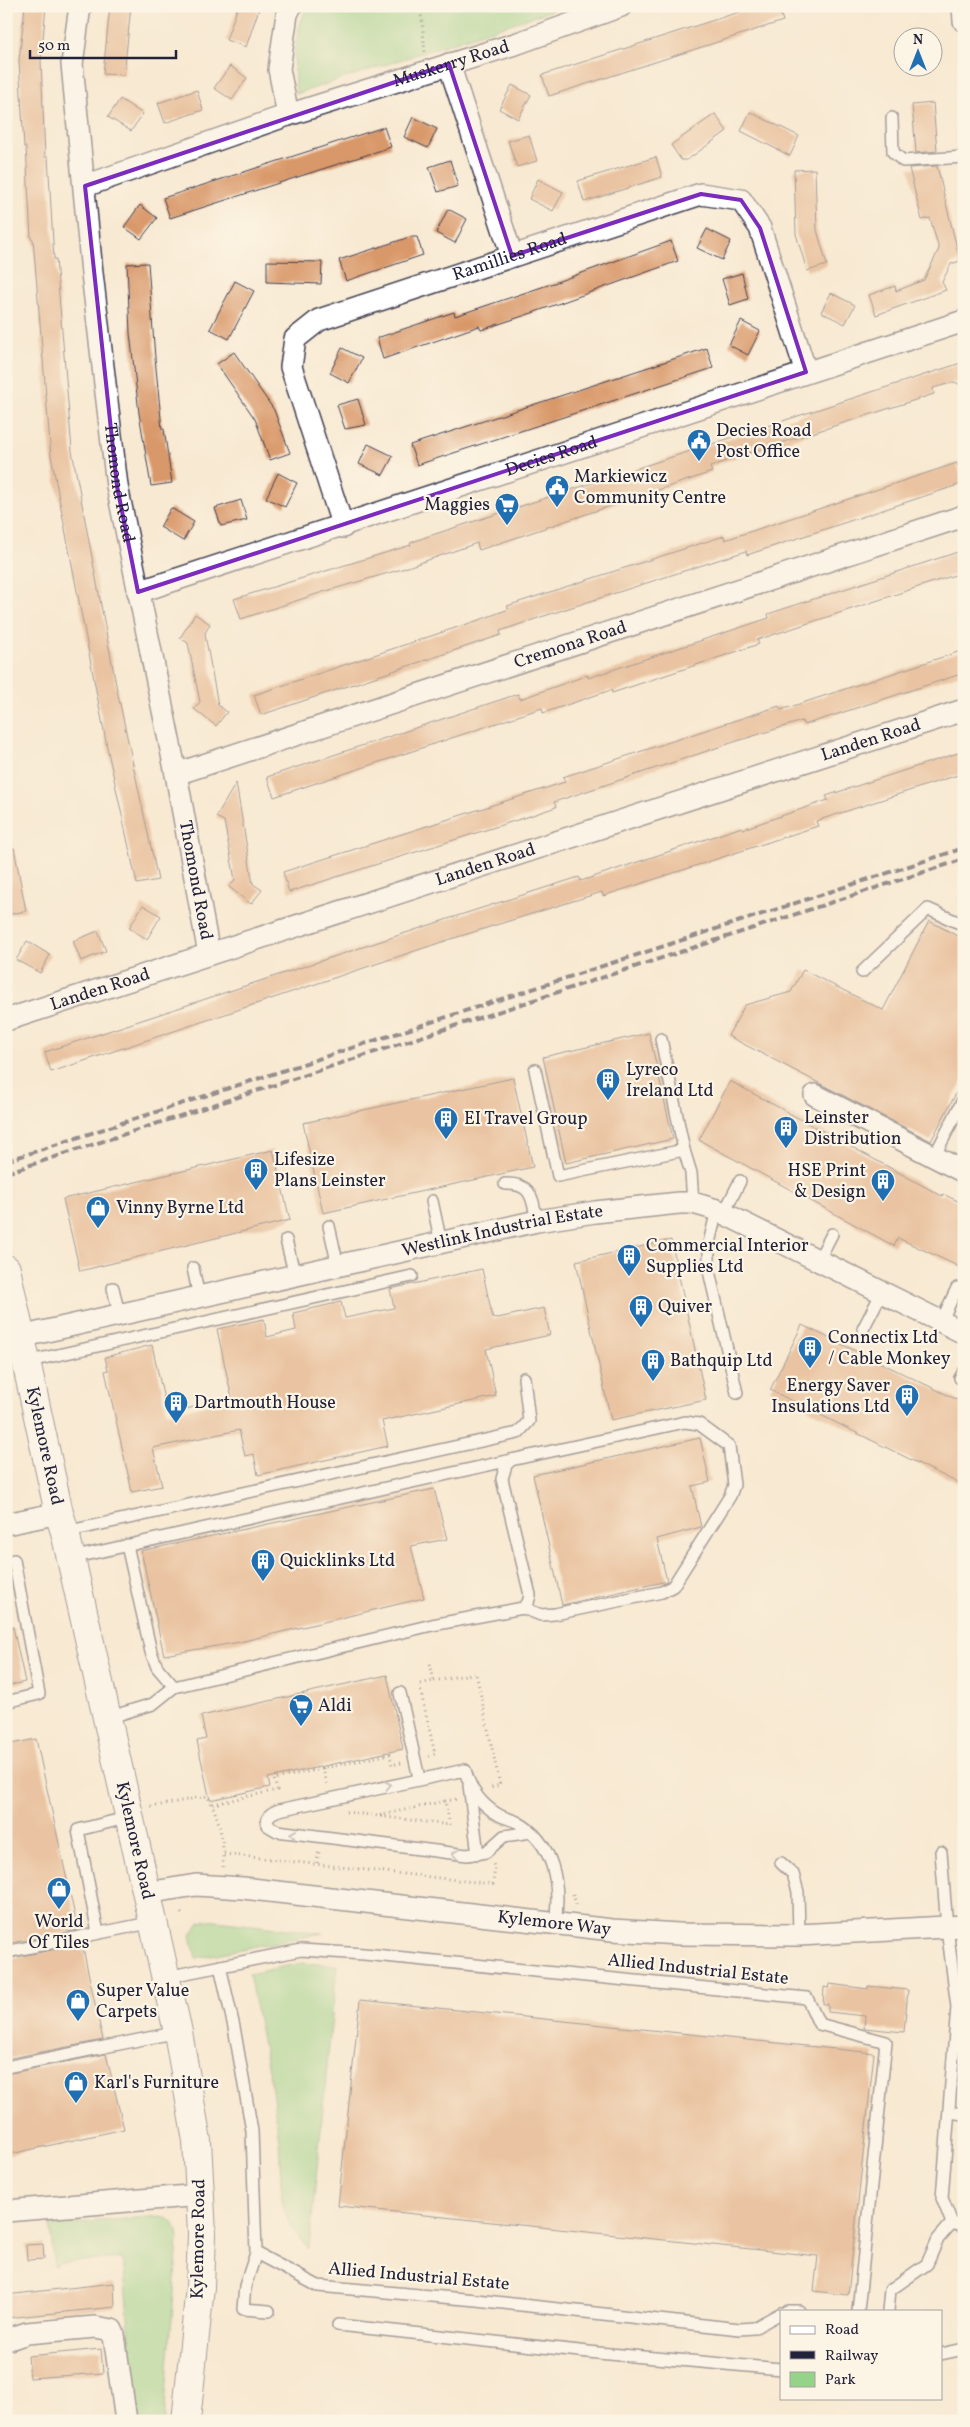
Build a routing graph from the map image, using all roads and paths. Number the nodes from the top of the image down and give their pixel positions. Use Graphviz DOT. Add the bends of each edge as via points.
graph roads {
  1 [pos="80,6"];
  2 [pos="291,6"];
  3 [pos="419,6"];
  4 [pos="963,6"];
  5 [pos="615,7"];
  6 [pos="964,21"];
  7 [pos="449,64"];
  8 [pos="426,72"];
  9 [pos="288,115"];
  10 [pos="892,118"];
  11 [pos="964,157"];
  12 [pos="85,186"];
  13 [pos="512,256"];
  14 [pos="964,321"];
  15 [pos="806,372"];
  16 [pos="964,516"];
  17 [pos="343,527"];
  18 [pos="138,592"];
  19 [pos="964,710"];
  20 [pos="176,774"];
  21 [pos="964,925"];
  22 [pos="209,954"];
  23 [pos="862,972"];
  24 [pos="6,1020"];
  25 [pos="661,1039"];
  26 [pos="535,1070"];
  27 [pos="815,1095"];
  28 [pos="964,1098"];
  29 [pos="684,1150"];
  30 [pos="934,1157"];
  31 [pos="964,1172"];
  32 [pos="740,1181"];
  33 [pos="505,1184"];
  34 [pos="432,1201"];
  35 [pos="693,1203"];
  36 [pos="720,1211"];
  37 [pos="537,1221"];
  38 [pos="329,1226"];
  39 [pos="832,1234"];
  40 [pos="286,1240"];
  41 [pos="441,1243"];
  42 [pos="818,1261"];
  43 [pos="338,1266"];
  44 [pos="193,1268"];
  45 [pos="295,1276"];
  46 [pos="412,1276"];
  47 [pos="8,1282"];
  48 [pos="113,1288"];
  49 [pos="957,1288"];
  50 [pos="882,1292"];
  51 [pos="200,1297"];
  52 [pos="119,1314"];
  53 [pos="941,1322"];
  54 [pos="863,1330"];
  55 [pos="964,1333"];
  56 [pos="23,1350"];
  57 [pos="524,1378"];
  58 [pos="737,1393"];
  59 [pos="511,1460"];
  60 [pos="6,1524"];
  61 [pos="65,1534"];
  62 [pos="127,1545"];
  63 [pos="14,1560"];
  64 [pos="522,1608"];
  65 [pos="430,1663"];
  66 [pos="434,1681"];
  67 [pos="174,1687"];
  68 [pos="400,1693"];
  69 [pos="6,1702"];
  70 [pos="107,1718"];
  71 [pos="415,1759"];
  72 [pos="419,1778"];
  73 [pos="472,1795"];
  74 [pos="445,1801"];
  75 [pos="213,1804"];
  76 [pos="342,1812"];
  77 [pos="129,1814"];
  78 [pos="377,1816"];
  79 [pos="531,1832"];
  80 [pos="320,1838"];
  81 [pos="941,1852"];
  82 [pos="482,1853"];
  83 [pos="224,1854"];
  84 [pos="317,1863"];
  85 [pos="780,1863"];
  86 [pos="222,1868"];
  87 [pos="147,1893"];
  88 [pos="154,1922"];
  89 [pos="554,1923"];
  90 [pos="955,1927"];
  91 [pos="98,1933"];
  92 [pos="799,1935"];
  93 [pos="6,1952"];
  94 [pos="964,1963"];
  95 [pos="952,1964"];
  96 [pos="220,1966"];
  97 [pos="166,1977"];
  98 [pos="178,2032"];
  99 [pos="6,2067"];
  100 [pos="949,2112"];
  101 [pos="964,2114"];
  102 [pos="201,2195"];
  103 [pos="6,2211"];
  104 [pos="952,2223"];
  105 [pos="964,2227"];
  106 [pos="256,2253"];
  107 [pos="858,2310"];
  108 [pos="888,2310"];
  109 [pos="269,2311"];
  110 [pos="780,2315"];
  111 [pos="338,2325"];
  112 [pos="6,2340"];
  113 [pos="964,2349"];
  114 [pos="942,2354"];
  115 [pos="780,2369"];
  116 [pos="126,2421"];
  117 [pos="186,2421"];
  1 -- 12 [label="street, Thomond Road" via="72,64"];
  2 -- 9 [label="street" via="279,70"];
  3 -- 8 [label="path"];
  4 -- 6 [label="street"];
  5 -- 7 [label="street, Muskerry Road" via="518,43"];
  7 -- 8 [label="street, Muskerry Road"];
  7 -- 13 [label="street"];
  8 -- 9 [label="street, Muskerry Road"];
  9 -- 12 [label="street, Muskerry Road"];
  10 -- 11 [label="lane" via="894,152 903,161"];
  12 -- 18 [label="street, Thomond Road" via="117,486"];
  13 -- 15 [label="street, Ramillies Road" via="701,194 741,200 760,228"];
  13 -- 17 [label="street, Ramillies Road" via="319,320 295,339 291,367"];
  14 -- 15 [label="street, Decies Road"];
  15 -- 17 [label="street, Decies Road"];
  16 -- 20 [label="street, Cremona Road"];
  17 -- 18 [label="street, Decies Road"];
  18 -- 20 [label="street, Thomond Road"];
  19 -- 22 [label="street, Landen Road"];
  20 -- 22 [label="street, Thomond Road"];
  21 -- 23 [label="lane" via="928,909"];
  22 -- 24 [label="street, Landen Road"];
  25 -- 29 [label="lane"];
  26 -- 29 [label="lane" via="558,1176"];
  27 -- 30 [label="street"];
  28 -- 30 [label="lane"];
  29 -- 35 [label="lane" via="691,1173"];
  30 -- 31 [label="street"];
  32 -- 36 [label="lane"];
  33 -- 37 [label="lane" via="516,1184 530,1192"];
  34 -- 41 [label="lane"];
  35 -- 36 [label="street, Westlink Industrial Estate"];
  35 -- 37 [label="street, Westlink Industrial Estate"];
  36 -- 42 [label="street, Westlink Industrial Estate"];
  36 -- 58 [label="lane" via="709,1243 709,1271"];
  37 -- 41 [label="street, Westlink Industrial Estate"];
  38 -- 43 [label="lane"];
  39 -- 42 [label="lane"];
  40 -- 45 [label="lane"];
  41 -- 43 [label="street, Westlink Industrial Estate"];
  42 -- 50 [label="street, Westlink Industrial Estate"];
  43 -- 45 [label="street, Westlink Industrial Estate"];
  44 -- 51 [label="lane"];
  45 -- 51 [label="street, Westlink Industrial Estate"];
  46 -- 56 [label="lane"];
  47 -- 56 [label="main road, Kylemore Road"];
  48 -- 52 [label="lane"];
  49 -- 53 [label="lane"];
  50 -- 53 [label="street, Westlink Industrial Estate"];
  50 -- 54 [label="lane"];
  51 -- 52 [label="street, Westlink Industrial Estate"];
  52 -- 56 [label="street, Westlink Industrial Estate"];
  53 -- 55 [label="street, Westlink Industrial Estate"];
  56 -- 61 [label="main road, Kylemore Road"];
  57 -- 61 [label="lane" via="529,1421 518,1433"];
  59 -- 62 [label="lane"];
  59 -- 64 [label="lane" via="502,1479 530,1595"];
  59 -- 64 [label="lane" via="685,1422 700,1424 729,1446 733,1466 734,1485 730,1496 673,1586 662,1592 555,1614 541,1615"];
  60 -- 61 [label="street"];
  61 -- 62 [label="lane"];
  61 -- 70 [label="main road, Kylemore Road"];
  62 -- 67 [label="lane" via="151,1652"];
  63 -- 69 [label="lane" via="39,1694"];
  64 -- 67 [label="lane"];
  65 -- 66 [label="path"];
  66 -- 71 [label="path" via="419,1684 435,1754"];
  66 -- 73 [label="path" via="476,1673 500,1785"];
  67 -- 70 [label="lane" via="152,1704"];
  68 -- 71 [label="lane"];
  70 -- 77 [label="main road, Kylemore Road"];
  71 -- 72 [label="lane"];
  71 -- 75 [label="path" via="392,1765 390,1754 324,1768 274,1780 277,1790"];
  72 -- 73 [label="lane" via="465,1770"];
  80 -- 72 [label="lane, one-way" via="277,1831 267,1825 267,1819 270,1813 279,1810"];
  73 -- 74 [label="path"];
  73 -- 79 [label="lane" via="500,1816 516,1821"];
  73 -- 82 [label="lane"];
  74 -- 78 [label="path"];
  74 -- 78 [label="path" via="450,1824"];
  75 -- 77 [label="path" via="207,1796"];
  75 -- 83 [label="path"];
  76 -- 78 [label="path"];
  77 -- 87 [label="main road, Kylemore Road"];
  77 -- 91 [label="lane" via="78,1830"];
  79 -- 82 [label="lane" via="504,1836"];
  79 -- 89 [label="lane" via="540,1838 546,1849 555,1882 557,1908"];
  82 -- 80 [label="lane, one-way" via="467,1855"];
  80 -- 84 [label="path"];
  81 -- 90 [label="lane"];
  82 -- 84 [label="path" via="495,1867 493,1884"];
  83 -- 84 [label="path"];
  83 -- 86 [label="path"];
  85 -- 92 [label="lane" via="793,1874 796,1883"];
  87 -- 88 [label="main road, Kylemore Road"];
  87 -- 89 [label="street, Kylemore Way" via="196,1885"];
  88 -- 91 [label="lane"];
  88 -- 97 [label="main road, Kylemore Road"];
  89 -- 92 [label="street, Kylemore Way" via="679,1934"];
  90 -- 92 [label="street, Kylemore Way"];
  90 -- 95 [label="lane"];
  91 -- 93 [label="lane"];
  94 -- 95 [label="lane"];
  95 -- 100 [label="lane" via="957,2007"];
  96 -- 97 [label="lane, Allied Industrial Estate"];
  96 -- 106 [label="lane" via="252,2131"];
  96 -- 107 [label="lane, Allied Industrial Estate" via="301,1950 807,1998 819,2024 886,2042"];
  97 -- 98 [label="main road, Kylemore Road"];
  98 -- 99 [label="lane"];
  98 -- 102 [label="main road, Kylemore Road" via="198,2141"];
  100 -- 101 [label="lane"];
  100 -- 104 [label="lane" via="942,2198"];
  102 -- 103 [label="street"];
  102 -- 117 [label="main road, Kylemore Road" via="200,2287"];
  104 -- 105 [label="lane"];
  104 -- 108 [label="lane" via="938,2239 927,2264 890,2290"];
  106 -- 109 [label="lane" via="245,2286 243,2309"];
  106 -- 110 [label="lane, Allied Industrial Estate" via="318,2286 740,2329 754,2328"];
  111 -- 115 [label="lane"];
  112 -- 116 [label="street" via="27,2333 95,2327 112,2330"];
  113 -- 114 [label="lane"];
}
